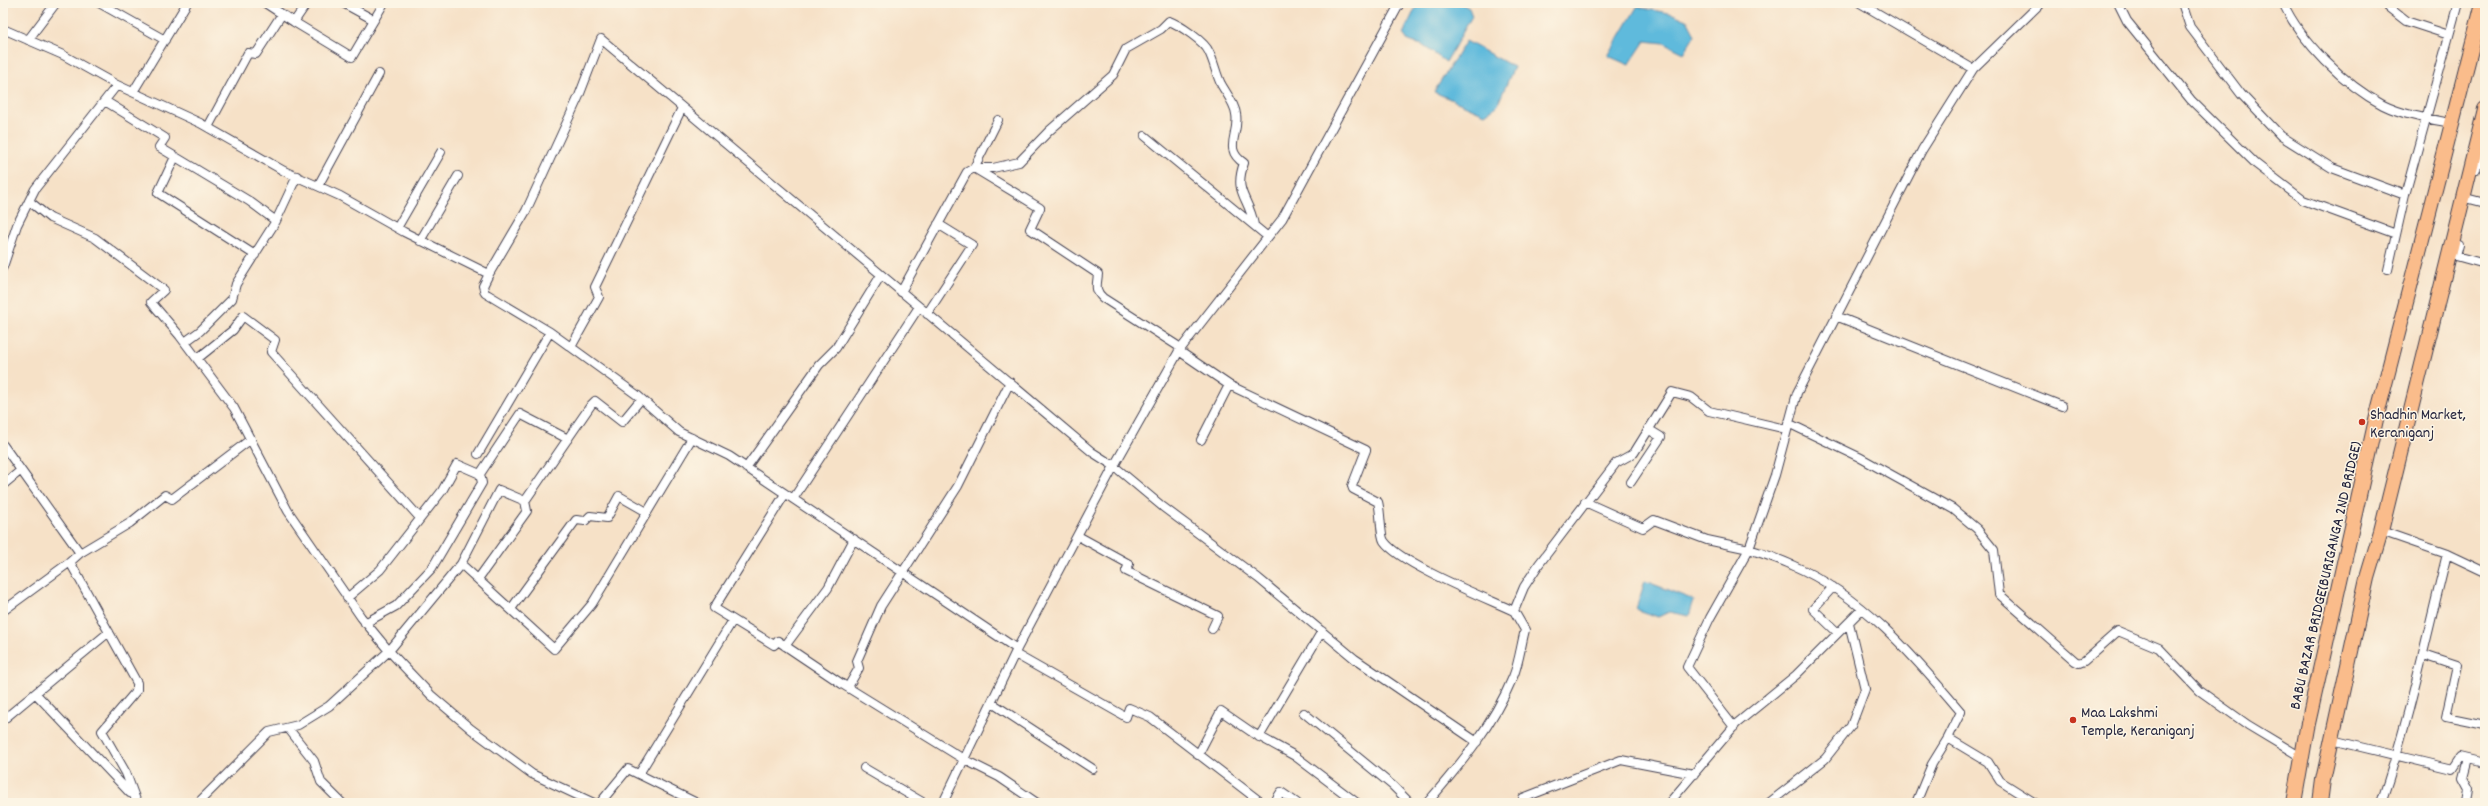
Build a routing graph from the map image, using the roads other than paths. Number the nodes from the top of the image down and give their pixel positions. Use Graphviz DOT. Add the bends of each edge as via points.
graph roads {
  1 [pos="56,3"];
  2 [pos="99,3"];
  3 [pos="187,3"];
  4 [pos="265,3"];
  5 [pos="307,3"];
  6 [pos="343,3"];
  7 [pos="384,3"];
  8 [pos="1400,3"];
  9 [pos="1860,3"];
  10 [pos="2041,3"];
  11 [pos="2118,3"];
  12 [pos="2182,3"];
  13 [pos="2283,3"];
  14 [pos="2383,3"];
  15 [pos="2458,3"];
  16 [pos="2483,3"];
  17 [pos="282,14"];
  18 [pos="374,20"];
  19 [pos="294,22"];
  20 [pos="3,29"];
  21 [pos="2448,35"];
  22 [pos="28,40"];
  23 [pos="165,40"];
  24 [pos="1973,69"];
  25 [pos="379,74"];
  26 [pos="117,85"];
  27 [pos="133,92"];
  28 [pos="105,101"];
  29 [pos="682,108"];
  30 [pos="2485,109"];
  31 [pos="2425,118"];
  32 [pos="998,120"];
  33 [pos="2451,123"];
  34 [pos="2483,126"];
  35 [pos="208,127"];
  36 [pos="1145,136"];
  37 [pos="2485,140"];
  38 [pos="441,152"];
  39 [pos="176,157"];
  40 [pos="974,168"];
  41 [pos="297,176"];
  42 [pos="458,176"];
  43 [pos="318,186"];
  44 [pos="2405,195"];
  45 [pos="2466,197"];
  46 [pos="29,201"];
  47 [pos="2485,203"];
  48 [pos="276,221"];
  49 [pos="938,224"];
  50 [pos="1254,225"];
  51 [pos="397,228"];
  52 [pos="2396,234"];
  53 [pos="1268,237"];
  54 [pos="420,241"];
  55 [pos="255,255"];
  56 [pos="2485,264"];
  57 [pos="3,267"];
  58 [pos="2388,270"];
  59 [pos="489,274"];
  60 [pos="881,275"];
  61 [pos="901,292"];
  62 [pos="919,307"];
  63 [pos="927,314"];
  64 [pos="1836,316"];
  65 [pos="550,332"];
  66 [pos="185,342"];
  67 [pos="571,347"];
  68 [pos="1180,350"];
  69 [pos="197,359"];
  70 [pos="1010,382"];
  71 [pos="1229,385"];
  72 [pos="641,399"];
  73 [pos="2062,406"];
  74 [pos="1787,426"];
  75 [pos="1648,429"];
  76 [pos="692,438"];
  77 [pos="251,439"];
  78 [pos="568,439"];
  79 [pos="1201,440"];
  80 [pos="3,445"];
  81 [pos="478,454"];
  82 [pos="1114,466"];
  83 [pos="746,468"];
  84 [pos="20,471"];
  85 [pos="480,474"];
  86 [pos="1631,482"];
  87 [pos="3,485"];
  88 [pos="785,494"];
  89 [pos="793,499"];
  90 [pos="525,501"];
  91 [pos="1585,502"];
  92 [pos="647,512"];
  93 [pos="420,518"];
  94 [pos="2381,531"];
  95 [pos="1078,536"];
  96 [pos="854,539"];
  97 [pos="1749,549"];
  98 [pos="80,553"];
  99 [pos="2446,554"];
  100 [pos="70,562"];
  101 [pos="461,564"];
  102 [pos="904,572"];
  103 [pos="2485,572"];
  104 [pos="478,579"];
  105 [pos="1833,587"];
  106 [pos="347,598"];
  107 [pos="511,609"];
  108 [pos="1862,609"];
  109 [pos="3,611"];
  110 [pos="1514,611"];
  111 [pos="733,620"];
  112 [pos="365,623"];
  113 [pos="1849,623"];
  114 [pos="1212,629"];
  115 [pos="1322,631"];
  116 [pos="109,632"];
  117 [pos="1838,633"];
  118 [pos="785,646"];
  119 [pos="389,651"];
  120 [pos="1016,652"];
  121 [pos="2424,655"];
  122 [pos="848,687"];
  123 [pos="36,694"];
  124 [pos="992,703"];
  125 [pos="1304,713"];
  126 [pos="3,720"];
  127 [pos="2485,726"];
  128 [pos="288,728"];
  129 [pos="1734,728"];
  130 [pos="1259,737"];
  131 [pos="1948,738"];
  132 [pos="2332,740"];
  133 [pos="1477,742"];
  134 [pos="1198,755"];
  135 [pos="2301,757"];
  136 [pos="2397,757"];
  137 [pos="2468,759"];
  138 [pos="965,760"];
  139 [pos="2485,763"];
  140 [pos="864,768"];
  141 [pos="1093,769"];
  142 [pos="639,774"];
  143 [pos="1694,774"];
  144 [pos="135,800"];
  145 [pos="198,803"];
  146 [pos="342,803"];
  147 [pos="594,803"];
  148 [pos="600,803"];
  149 [pos="697,803"];
  150 [pos="924,803"];
  151 [pos="943,803"];
  152 [pos="1037,803"];
  153 [pos="1262,803"];
  154 [pos="1274,803"];
  155 [pos="1297,803"];
  156 [pos="1358,803"];
  157 [pos="1410,803"];
  158 [pos="1427,803"];
  159 [pos="1529,803"];
  160 [pos="1669,803"];
  161 [pos="1769,803"];
  162 [pos="1916,803"];
  163 [pos="2035,803"];
  164 [pos="2294,803"];
  165 [pos="2320,803"];
  166 [pos="2381,803"];
  167 [pos="2467,803"];
  1 -- 22 [label="street"];
  2 -- 23 [label="street"];
  3 -- 23 [label="street"];
  4 -- 17 [label="street"];
  5 -- 19 [label="street"];
  6 -- 18 [label="street"];
  7 -- 18 [label="street"];
  8 -- 53 [label="street" via="1282,219"];
  9 -- 24 [label="street"];
  10 -- 24 [label="street"];
  11 -- 52 [label="street" via="2127,21 2191,100 2256,164 2303,200"];
  12 -- 44 [label="street" via="2190,27 2241,94 2282,136 2332,168"];
  13 -- 31 [label="street" via="2307,40 2336,73 2383,105"];
  14 -- 21 [label="street" via="2406,21"];
  15 -- 21 [label="street"];
  16 -- 33 [label="highway, BABU BAZAR BRIDGE(BURIGANGA 2ND BRIDGE)"];
  17 -- 19 [label="street"];
  17 -- 35 [label="street" via="256,54 248,53"];
  18 -- 19 [label="street" via="352,57"];
  20 -- 22 [label="street"];
  21 -- 31 [label="street"];
  22 -- 26 [label="street" via="63,55"];
  23 -- 27 [label="street"];
  24 -- 64 [label="street" via="1922,150"];
  25 -- 43 [label="street"];
  26 -- 27 [label="street"];
  26 -- 28 [label="street"];
  27 -- 35 [label="street"];
  28 -- 39 [label="street" via="165,138 159,147"];
  28 -- 46 [label="street" via="42,179"];
  29 -- 59 [label="street" via="601,39 579,96 526,211"];
  29 -- 60 [label="street"];
  29 -- 67 [label="street" via="595,287 599,297"];
  30 -- 34 [label="highway"];
  31 -- 33 [label="street"];
  31 -- 44 [label="street"];
  32 -- 40 [label="street"];
  33 -- 135 [label="highway, BABU BAZAR BRIDGE(BURIGANGA 2ND BRIDGE)" via="2377,415"];
  34 -- 45 [label="highway"];
  35 -- 41 [label="street"];
  36 -- 50 [label="street"];
  37 -- 45 [label="street"];
  38 -- 51 [label="street"];
  39 -- 48 [label="street" via="249,201"];
  39 -- 55 [label="street" via="158,193"];
  40 -- 49 [label="street" via="967,172"];
  40 -- 50 [label="street" via="993,168 1019,162 1049,131 1113,75 1126,49 1169,21 1179,24 1209,50 1219,80 1236,113 1232,145 1236,158 1244,163 1239,187 1251,209"];
  40 -- 68 [label="street" via="1040,208 1030,229 1098,274 1097,293 1103,298"];
  41 -- 43 [label="street"];
  41 -- 48 [label="street"];
  42 -- 54 [label="street"];
  43 -- 51 [label="street"];
  44 -- 52 [label="street"];
  45 -- 47 [label="street"];
  45 -- 56 [label="street" via="2456,256"];
  45 -- 94 [label="highway"];
  46 -- 57 [label="street" via="17,224"];
  46 -- 66 [label="street" via="50,218 95,238 164,290 151,302"];
  48 -- 55 [label="street"];
  49 -- 61 [label="street"];
  49 -- 63 [label="street" via="972,245"];
  50 -- 53 [label="street"];
  51 -- 54 [label="street"];
  52 -- 58 [label="street"];
  53 -- 68 [label="street"];
  54 -- 59 [label="street"];
  55 -- 66 [label="street" via="236,284 232,299 200,331"];
  59 -- 65 [label="street" via="483,286 485,293"];
  60 -- 61 [label="street"];
  60 -- 83 [label="street" via="836,348 819,365"];
  61 -- 62 [label="street"];
  62 -- 63 [label="street"];
  62 -- 89 [label="street"];
  63 -- 70 [label="street"];
  64 -- 73 [label="street"];
  64 -- 74 [label="street" via="1797,393"];
  65 -- 67 [label="street"];
  65 -- 81 [label="street"];
  66 -- 69 [label="street"];
  67 -- 72 [label="street"];
  68 -- 71 [label="street"];
  68 -- 82 [label="street"];
  69 -- 77 [label="street" via="234,408"];
  69 -- 93 [label="street" via="233,330 243,316 276,340 272,352"];
  70 -- 82 [label="street" via="1092,452"];
  70 -- 102 [label="street" via="958,486"];
  71 -- 79 [label="street"];
  71 -- 110 [label="street" via="1366,450 1352,486 1378,502 1384,541 1406,560"];
  72 -- 76 [label="street" via="679,432"];
  72 -- 78 [label="street" via="622,422 595,401"];
  74 -- 75 [label="street" via="1709,411 1691,397 1672,392"];
  74 -- 97 [label="street" via="1775,475"];
  74 -- 135 [label="street" via="1860,456 1965,519 1994,550 1999,594 2075,661 2084,661 2118,631 2159,648 2200,691 2248,725"];
  75 -- 86 [label="street" via="1661,437"];
  75 -- 91 [label="street" via="1634,453 1616,463"];
  76 -- 83 [label="street" via="729,456"];
  76 -- 92 [label="street"];
  77 -- 98 [label="street" via="172,499 165,495 130,523"];
  77 -- 106 [label="street" via="279,497"];
  78 -- 85 [label="street" via="520,414"];
  78 -- 90 [label="street"];
  80 -- 84 [label="street"];
  82 -- 95 [label="street"];
  82 -- 115 [label="street"];
  83 -- 88 [label="street"];
  84 -- 87 [label="street"];
  84 -- 98 [label="street"];
  85 -- 93 [label="street" via="457,464 442,492"];
  85 -- 112 [label="street" via="482,483 432,568 396,606"];
  88 -- 89 [label="street"];
  88 -- 111 [label="street" via="714,608"];
  89 -- 96 [label="street"];
  90 -- 101 [label="street" via="499,490"];
  90 -- 104 [label="street" via="527,511"];
  91 -- 97 [label="street" via="1643,528 1654,520 1707,540"];
  91 -- 110 [label="street" via="1538,564 1524,587"];
  92 -- 107 [label="street" via="619,496 607,518 590,516 585,521 576,520"];
  92 -- 107 [label="street" via="592,604 554,648"];
  93 -- 106 [label="street" via="380,570"];
  94 -- 99 [label="street"];
  94 -- 132 [label="highway" via="2367,578"];
  95 -- 114 [label="street" via="1129,564 1126,571 1218,616"];
  95 -- 120 [label="street"];
  96 -- 102 [label="street"];
  96 -- 118 [label="street" via="828,588"];
  97 -- 105 [label="street" via="1793,565"];
  97 -- 129 [label="street" via="1706,624 1687,667"];
  98 -- 100 [label="street"];
  99 -- 103 [label="street"];
  99 -- 121 [label="street"];
  100 -- 109 [label="street"];
  100 -- 116 [label="street"];
  101 -- 104 [label="street"];
  101 -- 119 [label="street"];
  102 -- 120 [label="street"];
  102 -- 122 [label="street" via="881,606 857,661 859,668"];
  104 -- 107 [label="street"];
  105 -- 108 [label="street"];
  105 -- 117 [label="street" via="1813,609"];
  106 -- 112 [label="street"];
  108 -- 113 [label="street"];
  108 -- 131 [label="street" via="1899,640 1961,712"];
  110 -- 133 [label="street" via="1525,630 1514,676"];
  111 -- 118 [label="street" via="774,645 778,641"];
  111 -- 142 [label="street"];
  112 -- 119 [label="street"];
  113 -- 117 [label="street"];
  113 -- 161 [label="street" via="1865,689 1851,726 1825,758"];
  115 -- 130 [label="street"];
  115 -- 133 [label="street" via="1362,664"];
  116 -- 123 [label="street"];
  116 -- 144 [label="street" via="138,686 102,731 126,773"];
  117 -- 129 [label="street" via="1796,675"];
  118 -- 122 [label="street"];
  119 -- 128 [label="street" via="329,706 298,725"];
  119 -- 147 [label="street" via="431,695 483,738 532,774"];
  120 -- 124 [label="street"];
  120 -- 134 [label="street" via="1126,717 1129,708 1150,717"];
  121 -- 127 [label="street" via="2457,666 2446,717"];
  121 -- 136 [label="street"];
  122 -- 138 [label="street"];
  123 -- 126 [label="street"];
  123 -- 144 [label="street"];
  124 -- 138 [label="street"];
  124 -- 141 [label="street"];
  125 -- 157 [label="street"];
  128 -- 145 [label="street" via="269,732"];
  128 -- 146 [label="street" via="314,760 322,782"];
  129 -- 143 [label="street"];
  130 -- 134 [label="street" via="1222,711"];
  130 -- 156 [label="street" via="1295,756"];
  131 -- 162 [label="street" via="1932,764"];
  131 -- 163 [label="street" via="1988,762 2000,781"];
  132 -- 136 [label="street"];
  132 -- 165 [label="highway"];
  133 -- 158 [label="street"];
  134 -- 153 [label="street"];
  135 -- 164 [label="highway, BABU BAZAR BRIDGE(BURIGANGA 2ND BRIDGE)"];
  136 -- 137 [label="street" via="2452,769 2460,757"];
  136 -- 166 [label="street"];
  137 -- 139 [label="street"];
  137 -- 167 [label="street" via="2463,778 2469,789"];
  138 -- 151 [label="street"];
  138 -- 152 [label="street" via="998,777"];
  140 -- 150 [label="street"];
  142 -- 148 [label="street" via="628,769"];
  142 -- 149 [label="street"];
  143 -- 159 [label="street" via="1621,760 1524,798"];
  143 -- 160 [label="street"];
  154 -- 155 [label="street" via="1281,792"];
}
